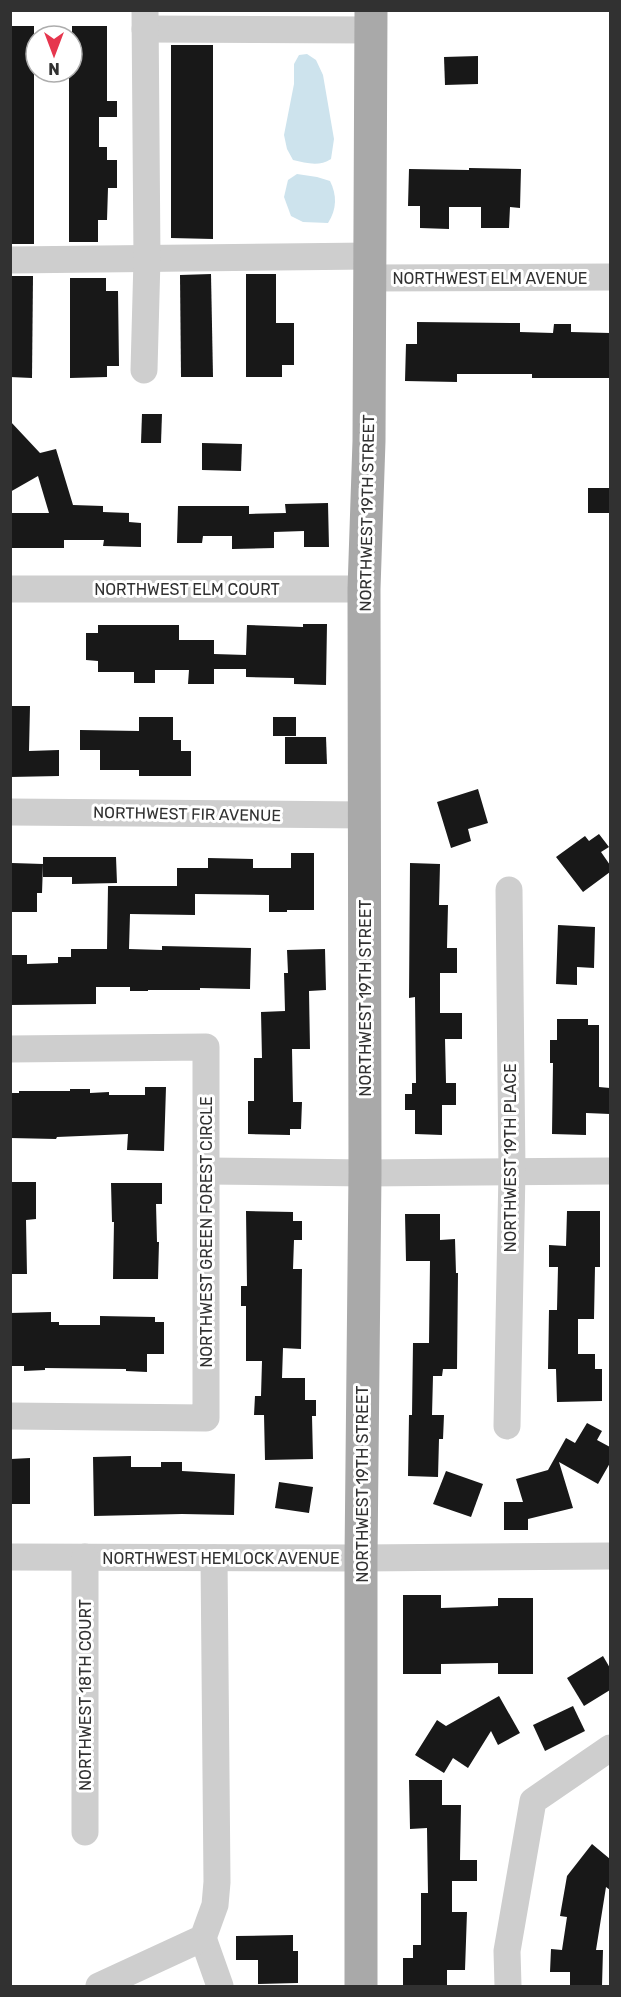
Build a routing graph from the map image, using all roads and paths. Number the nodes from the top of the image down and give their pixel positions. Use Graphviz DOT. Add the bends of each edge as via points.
graph roads {
  1 [pos="145,20"];
  2 [pos="370,20"];
  3 [pos="147,259"];
  4 [pos="10,260"];
  5 [pos="370,267"];
  6 [pos="610,277"];
  7 [pos="144,370"];
  8 [pos="10,589"];
  9 [pos="364,590"];
  10 [pos="10,812"];
  11 [pos="364,815"];
  12 [pos="509,890"];
  13 [pos="10,1048"];
  14 [pos="207,1171"];
  15 [pos="512,1171"];
  16 [pos="610,1172"];
  17 [pos="365,1173"];
  18 [pos="10,1416"];
  19 [pos="507,1426"];
  20 [pos="610,1556"];
  21 [pos="10,1557"];
  22 [pos="85,1557"];
  23 [pos="214,1558"];
  24 [pos="361,1558"];
  25 [pos="610,1748"];
  26 [pos="85,1832"];
  27 [pos="203,1938"];
  28 [pos="99,1986"];
  29 [pos="220,1986"];
  30 [pos="361,1986"];
  31 [pos="508,1986"];
  1 -- 2 [label="street"];
  1 -- 3 [label="street"];
  2 -- 5 [label="main road, NORTHWEST 19TH STREET"];
  3 -- 4 [label="street, NORTHWEST ELM AVENUE"];
  3 -- 5 [label="street, NORTHWEST ELM AVENUE"];
  3 -- 7 [label="street"];
  5 -- 6 [label="street, NORTHWEST ELM AVENUE"];
  5 -- 9 [label="main road, NORTHWEST 19TH STREET"];
  8 -- 9 [label="street, NORTHWEST ELM COURT"];
  9 -- 11 [label="main road, NORTHWEST 19TH STREET"];
  10 -- 11 [label="street, NORTHWEST FIR AVENUE"];
  11 -- 17 [label="main road, NORTHWEST 19TH STREET"];
  12 -- 15 [label="street, NORTHWEST 19TH PLACE"];
  13 -- 14 [label="street, NORTHWEST GREEN FOREST CIRCLE" via="206,1047"];
  14 -- 17 [label="street"];
  14 -- 18 [label="street, NORTHWEST GREEN FOREST CIRCLE" via="206,1418"];
  15 -- 16 [label="street"];
  15 -- 17 [label="street"];
  15 -- 19 [label="street, NORTHWEST 19TH PLACE"];
  17 -- 24 [label="main road, NORTHWEST 19TH STREET"];
  20 -- 24 [label="street, NORTHWEST HEMLOCK AVENUE"];
  21 -- 22 [label="street, NORTHWEST HEMLOCK AVENUE"];
  22 -- 23 [label="street, NORTHWEST HEMLOCK AVENUE"];
  22 -- 26 [label="street, NORTHWEST 18TH COURT"];
  23 -- 24 [label="street, NORTHWEST HEMLOCK AVENUE"];
  23 -- 27 [label="street" via="217,1882 215,1905"];
  24 -- 30 [label="main road, NORTHWEST 19TH STREET"];
  25 -- 31 [label="street" via="533,1801 507,1951"];
  27 -- 28 [label="street"];
  27 -- 29 [label="street"];
}
